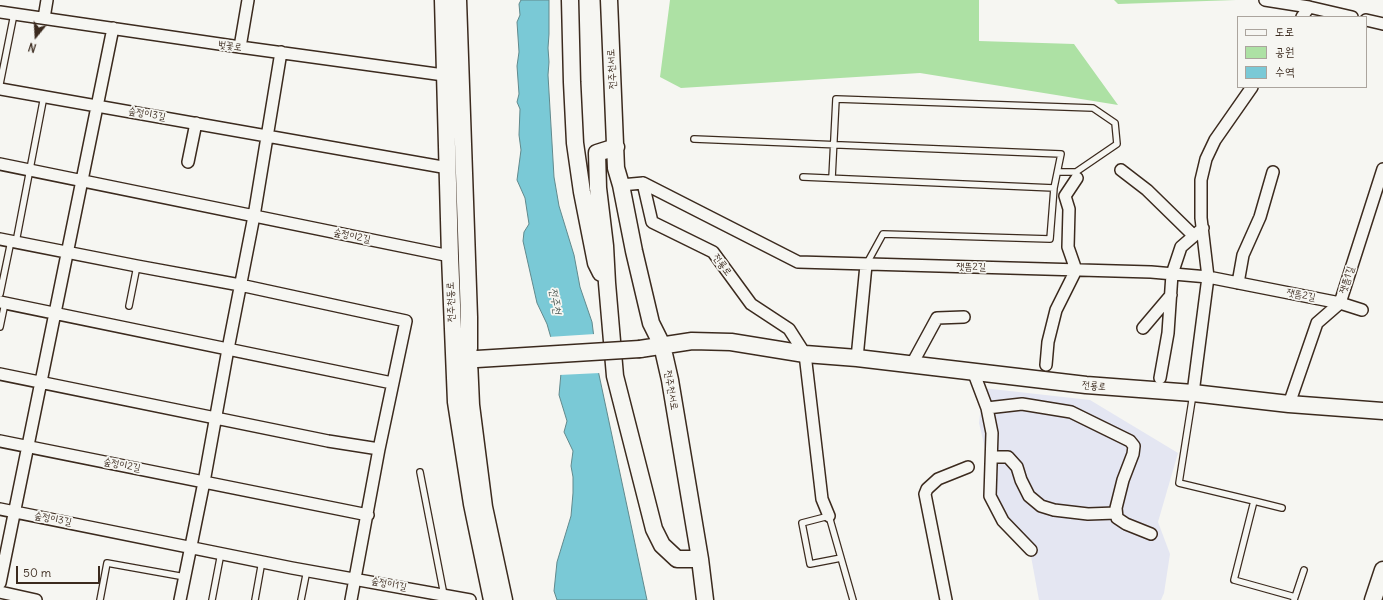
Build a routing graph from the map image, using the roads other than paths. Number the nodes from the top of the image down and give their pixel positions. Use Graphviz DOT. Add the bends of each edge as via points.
graph roads {
  1 [pos="47,0"];
  2 [pos="248,0"];
  3 [pos="443,0"];
  4 [pos="458,0"];
  5 [pos="570,0"];
  6 [pos="609,0"];
  7 [pos="1265,0"];
  8 [pos="1309,7"];
  9 [pos="0,12"];
  10 [pos="14,14"];
  11 [pos="1303,16"];
  12 [pos="1348,16"];
  13 [pos="44,18"];
  14 [pos="1367,20"];
  15 [pos="1383,24"];
  16 [pos="113,28"];
  17 [pos="240,47"];
  18 [pos="280,52"];
  19 [pos="453,76"];
  20 [pos="0,84"];
  21 [pos="1251,88"];
  22 [pos="0,89"];
  23 [pos="44,96"];
  24 [pos="98,106"];
  25 [pos="196,123"];
  26 [pos="266,135"];
  27 [pos="694,139"];
  28 [pos="833,145"];
  29 [pos="616,147"];
  30 [pos="188,162"];
  31 [pos="4,165"];
  32 [pos="448,168"];
  33 [pos="1383,169"];
  34 [pos="30,170"];
  35 [pos="1121,170"];
  36 [pos="1058,172"];
  37 [pos="1273,172"];
  38 [pos="803,177"];
  39 [pos="832,178"];
  40 [pos="1077,178"];
  41 [pos="82,181"];
  42 [pos="643,183"];
  43 [pos="621,185"];
  44 [pos="1054,188"];
  45 [pos="254,216"];
  46 [pos="1203,228"];
  47 [pos="1194,236"];
  48 [pos="9,240"];
  49 [pos="68,252"];
  50 [pos="450,256"];
  51 [pos="866,264"];
  52 [pos="137,266"];
  53 [pos="1076,270"];
  54 [pos="1172,274"];
  55 [pos="1208,277"];
  56 [pos="1238,283"];
  57 [pos="607,284"];
  58 [pos="240,285"];
  59 [pos="1171,295"];
  60 [pos="2,300"];
  61 [pos="1340,303"];
  62 [pos="129,306"];
  63 [pos="1362,310"];
  64 [pos="55,314"];
  65 [pos="964,317"];
  66 [pos="0,327"];
  67 [pos="1143,328"];
  68 [pos="662,345"];
  69 [pos="228,349"];
  70 [pos="805,354"];
  71 [pos="857,358"];
  72 [pos="466,360"];
  73 [pos="912,364"];
  74 [pos="1046,365"];
  75 [pos="973,371"];
  76 [pos="0,374"];
  77 [pos="1160,378"];
  78 [pos="41,382"];
  79 [pos="392,383"];
  80 [pos="1193,393"];
  81 [pos="1289,404"];
  82 [pos="987,408"];
  83 [pos="1378,411"];
  84 [pos="216,418"];
  85 [pos="0,441"];
  86 [pos="28,446"];
  87 [pos="379,449"];
  88 [pos="992,457"];
  89 [pos="968,467"];
  90 [pos="420,472"];
  91 [pos="204,482"];
  92 [pos="1254,501"];
  93 [pos="1282,508"];
  94 [pos="0,509"];
  95 [pos="15,512"];
  96 [pos="1116,513"];
  97 [pos="368,515"];
  98 [pos="829,516"];
  99 [pos="1151,534"];
  100 [pos="191,548"];
  101 [pos="1031,550"];
  102 [pos="221,553"];
  103 [pos="841,558"];
  104 [pos="700,559"];
  105 [pos="262,562"];
  106 [pos="307,570"];
  107 [pos="1304,570"];
  108 [pos="1383,570"];
  109 [pos="185,577"];
  110 [pos="355,578"];
  111 [pos="0,583"];
  112 [pos="0,592"];
  113 [pos="444,595"];
  114 [pos="1295,598"];
  115 [pos="36,600"];
  116 [pos="100,600"];
  117 [pos="180,600"];
  118 [pos="212,600"];
  119 [pos="255,600"];
  120 [pos="301,600"];
  121 [pos="351,600"];
  122 [pos="470,600"];
  123 [pos="492,600"];
  124 [pos="504,600"];
  125 [pos="705,600"];
  126 [pos="853,600"];
  127 [pos="946,600"];
  128 [pos="1373,600"];
  1 -- 13 [label="street"];
  2 -- 17 [label="street"];
  3 -- 19 [label="street, 전주천동로"];
  4 -- 19 [label="street, 전주천동로"];
  5 -- 57 [label="street" via="575,143 596,263"];
  6 -- 29 [label="street, 전주천서로"];
  7 -- 8 [label="street"];
  8 -- 11 [label="street"];
  8 -- 12 [label="street"];
  9 -- 10 [label="street, 벚꽃로"];
  10 -- 13 [label="street, 벚꽃로"];
  10 -- 20 [label="lane"];
  13 -- 16 [label="street, 벚꽃로"];
  14 -- 15 [label="street"];
  16 -- 17 [label="street, 벚꽃로"];
  16 -- 24 [label="street"];
  17 -- 18 [label="street, 벚꽃로"];
  18 -- 19 [label="street, 벚꽃로"];
  18 -- 26 [label="street"];
  19 -- 32 [label="street, 전주천동로"];
  19 -- 72 [label="street, 전주천동로" via="469,317"];
  21 -- 46 [label="street" via="1215,140 1206,159 1201,180"];
  22 -- 23 [label="street, 숲정이3길"];
  23 -- 24 [label="street, 숲정이3길"];
  23 -- 34 [label="lane"];
  24 -- 25 [label="street, 숲정이3길"];
  24 -- 41 [label="street"];
  25 -- 26 [label="street"];
  25 -- 30 [label="street"];
  26 -- 32 [label="street"];
  26 -- 45 [label="street"];
  27 -- 28 [label="lane"];
  28 -- 36 [label="lane" via="1061,154"];
  28 -- 36 [label="lane" via="836,99 1093,108 1115,123 1117,144 1076,172"];
  28 -- 39 [label="lane"];
  29 -- 43 [label="street, 전주천서로" via="616,168"];
  29 -- 57 [label="street" via="597,153"];
  31 -- 34 [label="street"];
  32 -- 50 [label="street, 전주천동로"];
  33 -- 61 [label="street, 잿뜸1길"];
  34 -- 41 [label="street"];
  34 -- 48 [label="lane"];
  35 -- 47 [label="street" via="1147,190"];
  36 -- 44 [label="lane"];
  37 -- 56 [label="street" via="1260,217 1243,255"];
  38 -- 39 [label="lane"];
  39 -- 44 [label="lane"];
  40 -- 53 [label="street" via="1065,196 1069,209 1068,247"];
  41 -- 45 [label="street, 숲정이2길"];
  41 -- 49 [label="street"];
  42 -- 43 [label="street"];
  42 -- 51 [label="street" via="798,262"];
  42 -- 70 [label="street, 전룡로" via="652,222 713,252 751,304 789,329"];
  43 -- 68 [label="street, 전주천서로" via="651,323"];
  44 -- 51 [label="lane" via="1050,239 883,234"];
  45 -- 50 [label="street, 숲정이2길"];
  45 -- 58 [label="street"];
  46 -- 47 [label="street"];
  46 -- 55 [label="street"];
  47 -- 54 [label="street" via="1181,247"];
  48 -- 49 [label="street"];
  48 -- 60 [label="lane"];
  49 -- 52 [label="street"];
  49 -- 64 [label="street"];
  50 -- 72 [label="street, 전주천동로"];
  51 -- 53 [label="street, 잿뜸2길"];
  51 -- 71 [label="street"];
  52 -- 58 [label="street"];
  52 -- 62 [label="lane"];
  53 -- 54 [label="street, 잿뜸2길"];
  53 -- 74 [label="street" via="1056,310 1048,342"];
  54 -- 55 [label="street, 잿뜸2길"];
  54 -- 59 [label="street"];
  55 -- 56 [label="street, 잿뜸2길"];
  55 -- 80 [label="street"];
  56 -- 61 [label="street, 잿뜸2길"];
  57 -- 104 [label="street" via="615,376 654,529 662,545 677,559"];
  58 -- 69 [label="street"];
  58 -- 79 [label="street" via="406,320"];
  59 -- 67 [label="street"];
  59 -- 77 [label="street" via="1168,333"];
  60 -- 64 [label="street"];
  60 -- 66 [label="lane"];
  61 -- 63 [label="street, 잿뜸2길"];
  61 -- 81 [label="street, 잿뜸1길" via="1317,323"];
  64 -- 69 [label="street"];
  64 -- 78 [label="street"];
  65 -- 73 [label="street" via="937,318"];
  68 -- 70 [label="street, 전룡로" via="692,341 731,342"];
  68 -- 72 [label="street, 전룡로, bridge"];
  68 -- 104 [label="street, 전주천서로"];
  69 -- 79 [label="street"];
  69 -- 84 [label="street"];
  70 -- 71 [label="street, 전룡로"];
  70 -- 98 [label="street" via="822,499"];
  71 -- 73 [label="street, 전룡로"];
  72 -- 123 [label="street, 전주천동로" via="456,402 472,504"];
  72 -- 124 [label="street, 전주천동로" via="484,507"];
  73 -- 75 [label="street, 전룡로"];
  75 -- 80 [label="street, 전룡로" via="1086,385"];
  75 -- 82 [label="street"];
  76 -- 78 [label="street"];
  78 -- 84 [label="street"];
  78 -- 86 [label="street"];
  79 -- 87 [label="street"];
  80 -- 81 [label="street, 전룡로"];
  80 -- 92 [label="lane" via="1179,483"];
  81 -- 83 [label="street, 전룡로"];
  82 -- 88 [label="street" via="992,433"];
  82 -- 96 [label="street" via="1022,404 1070,412 1130,441 1134,446 1133,454 1123,480"];
  84 -- 87 [label="street"];
  84 -- 91 [label="street"];
  85 -- 86 [label="street"];
  86 -- 91 [label="street, 숲정이2길"];
  86 -- 95 [label="street"];
  87 -- 97 [label="street"];
  88 -- 96 [label="street" via="1008,457 1017,466 1030,496 1041,506 1088,514"];
  88 -- 101 [label="street" via="990,496 1003,521"];
  89 -- 127 [label="street" via="938,480 925,494"];
  90 -- 113 [label="lane"];
  91 -- 97 [label="street, 숲정이2길"];
  91 -- 100 [label="street"];
  92 -- 93 [label="lane"];
  92 -- 114 [label="lane" via="1234,580"];
  94 -- 95 [label="street, 숲정이3길"];
  95 -- 100 [label="street, 숲정이3길"];
  95 -- 111 [label="street"];
  96 -- 99 [label="street" via="1117,518 1126,524"];
  97 -- 110 [label="street"];
  98 -- 103 [label="lane"];
  98 -- 103 [label="lane" via="802,523 810,564"];
  100 -- 102 [label="street"];
  100 -- 109 [label="street"];
  102 -- 105 [label="street"];
  102 -- 118 [label="lane"];
  103 -- 126 [label="lane"];
  104 -- 125 [label="street, 전주천서로"];
  105 -- 106 [label="street, 숲정이1길"];
  105 -- 119 [label="lane"];
  106 -- 110 [label="street, 숲정이1길"];
  106 -- 120 [label="lane"];
  107 -- 114 [label="lane"];
  108 -- 128 [label="street"];
  109 -- 116 [label="lane" via="107,563"];
  109 -- 117 [label="street"];
  110 -- 113 [label="street, 숲정이1길"];
  110 -- 121 [label="street"];
  112 -- 115 [label="street"];
  113 -- 122 [label="street, 숲정이1길"];
}
